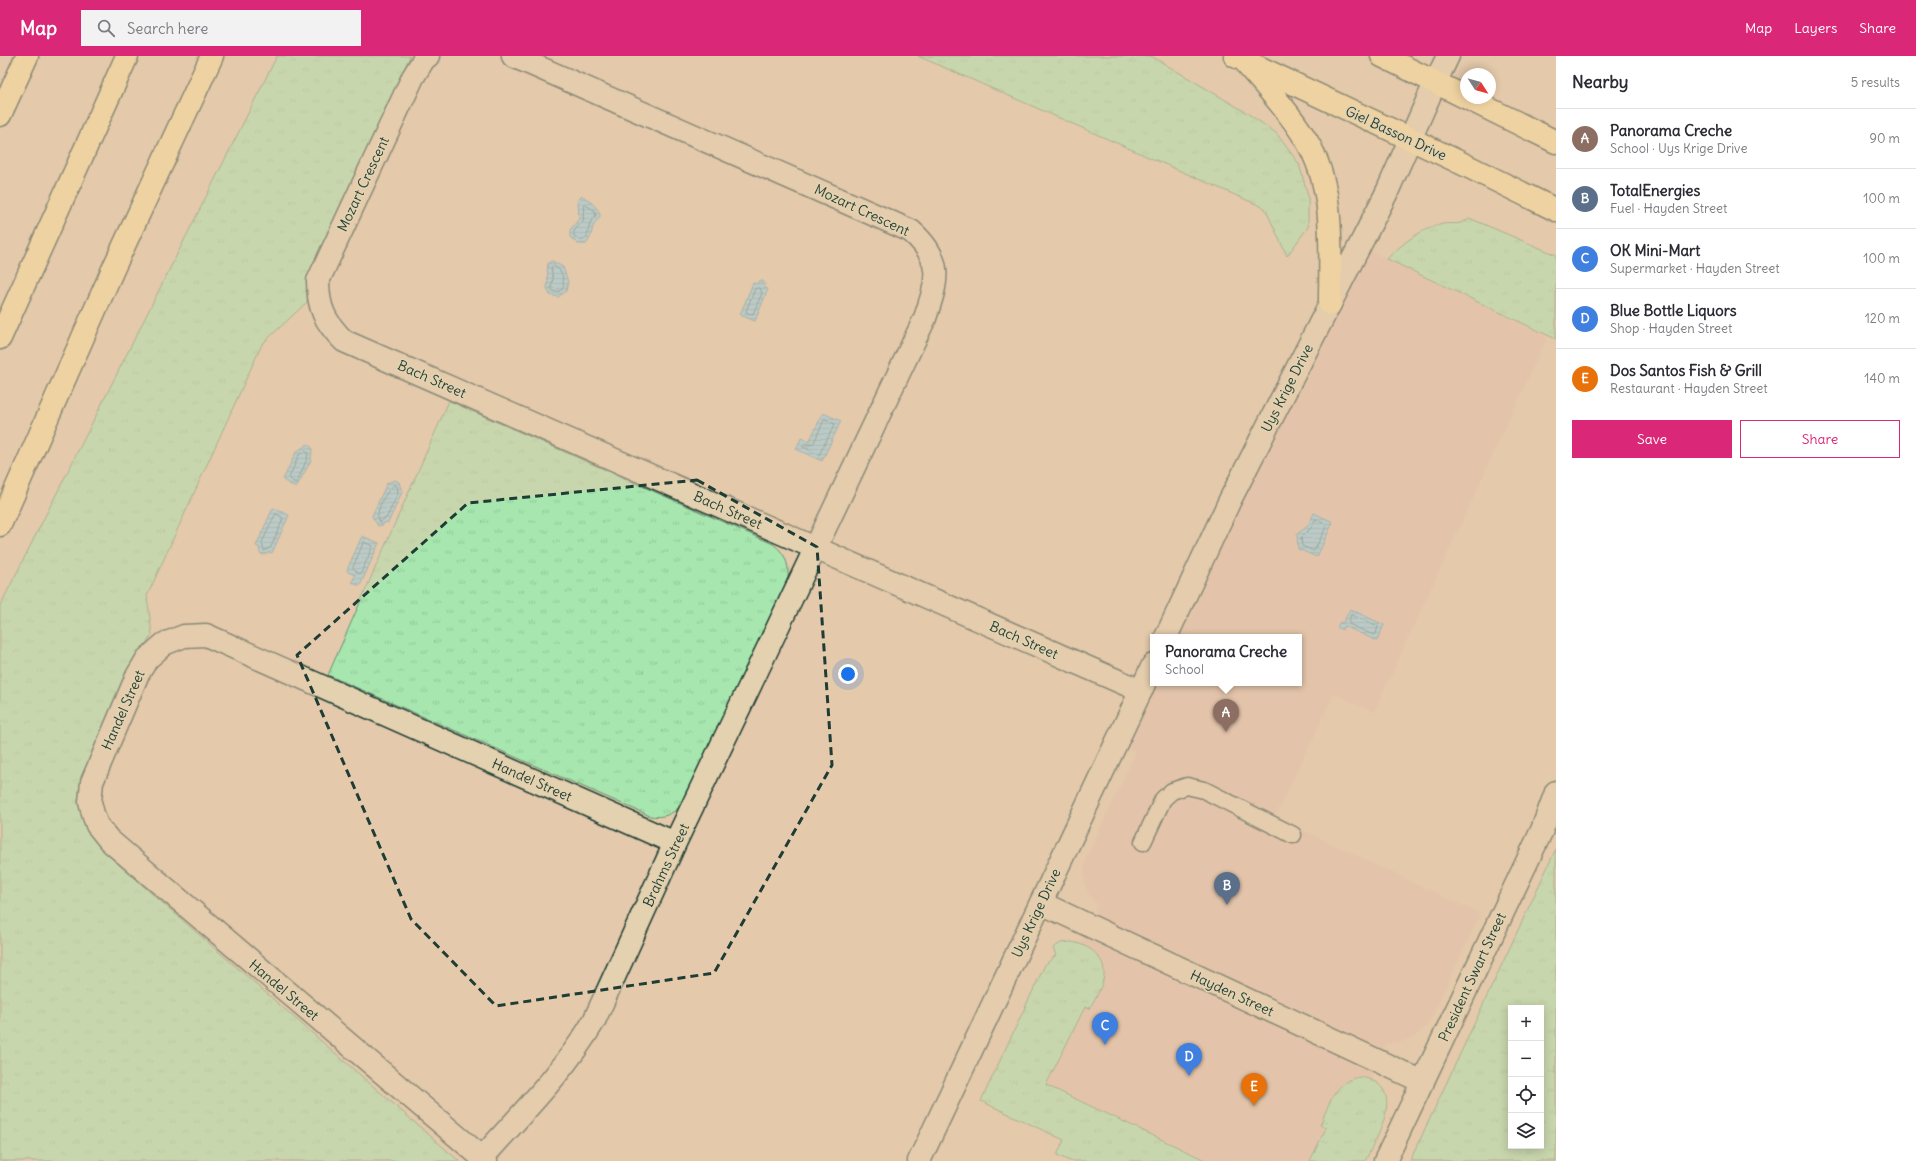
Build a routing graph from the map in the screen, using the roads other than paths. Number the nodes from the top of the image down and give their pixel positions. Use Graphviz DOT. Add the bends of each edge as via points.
graph roads {
  1 [pos="27,56"];
  2 [pos="127,56"];
  3 [pos="212,56"];
  4 [pos="428,56"];
  5 [pos="513,56"];
  6 [pos="1382,56"];
  7 [pos="1448,56"];
  8 [pos="1238,58"];
  9 [pos="1435,83"];
  10 [pos="0,115"];
  11 [pos="1409,140"];
  12 [pos="1556,142"];
  13 [pos="1556,210"];
  14 [pos="1330,304"];
  15 [pos="324,317"];
  16 [pos="0,338"];
  17 [pos="0,525"];
  18 [pos="816,549"];
  19 [pos="1167,634"];
  20 [pos="1150,672"];
  21 [pos="1141,691"];
  22 [pos="1556,792"];
  23 [pos="1293,835"];
  24 [pos="1143,842"];
  25 [pos="676,843"];
  26 [pos="1040,903"];
  27 [pos="1423,1082"];
  28 [pos="484,1159"];
  29 [pos="919,1161"];
  30 [pos="1386,1161"];
  1 -- 10 [label="main road"];
  2 -- 16 [label="main road"];
  3 -- 17 [label="main road" via="114,267"];
  4 -- 15 [label="street, Mozart Crescent" via="413,77 318,281 318,297"];
  5 -- 18 [label="street, Mozart Crescent" via="911,231 924,242 935,264 936,286 927,312"];
  6 -- 9 [label="main road"];
  7 -- 9 [label="street, Uys Krige Drive"];
  8 -- 11 [label="main road, Giel Basson Drive"];
  8 -- 14 [label="main road" via="1291,116 1306,138 1316,160 1326,195 1329,220"];
  9 -- 11 [label="street, Uys Krige Drive"];
  9 -- 12 [label="main road"];
  11 -- 13 [label="main road, Giel Basson Drive"];
  11 -- 14 [label="street, Uys Krige Drive" via="1387,192"];
  14 -- 19 [label="street, Uys Krige Drive" via="1230,500"];
  15 -- 18 [label="street, Bach Street" via="344,340"];
  18 -- 21 [label="street, Bach Street"];
  18 -- 25 [label="street, Brahms Street"];
  20 -- 21 [label="street, Uys Krige Drive"];
  21 -- 26 [label="street, Uys Krige Drive"];
  22 -- 27 [label="street, President Swart Street" via="1542,830"];
  23 -- 24 [label="lane" via="1204,790 1187,786 1172,791 1163,799"];
  25 -- 28 [label="street, Brahms Street" via="581,1044"];
  25 -- 28 [label="street, Handel Street" via="206,635 184,636 164,644 147,659 137,676 92,782 90,802 97,825 109,840"];
  26 -- 27 [label="street, Hayden Street"];
  26 -- 29 [label="street, Uys Krige Drive"];
  27 -- 30 [label="street, President Swart Street"];
}
